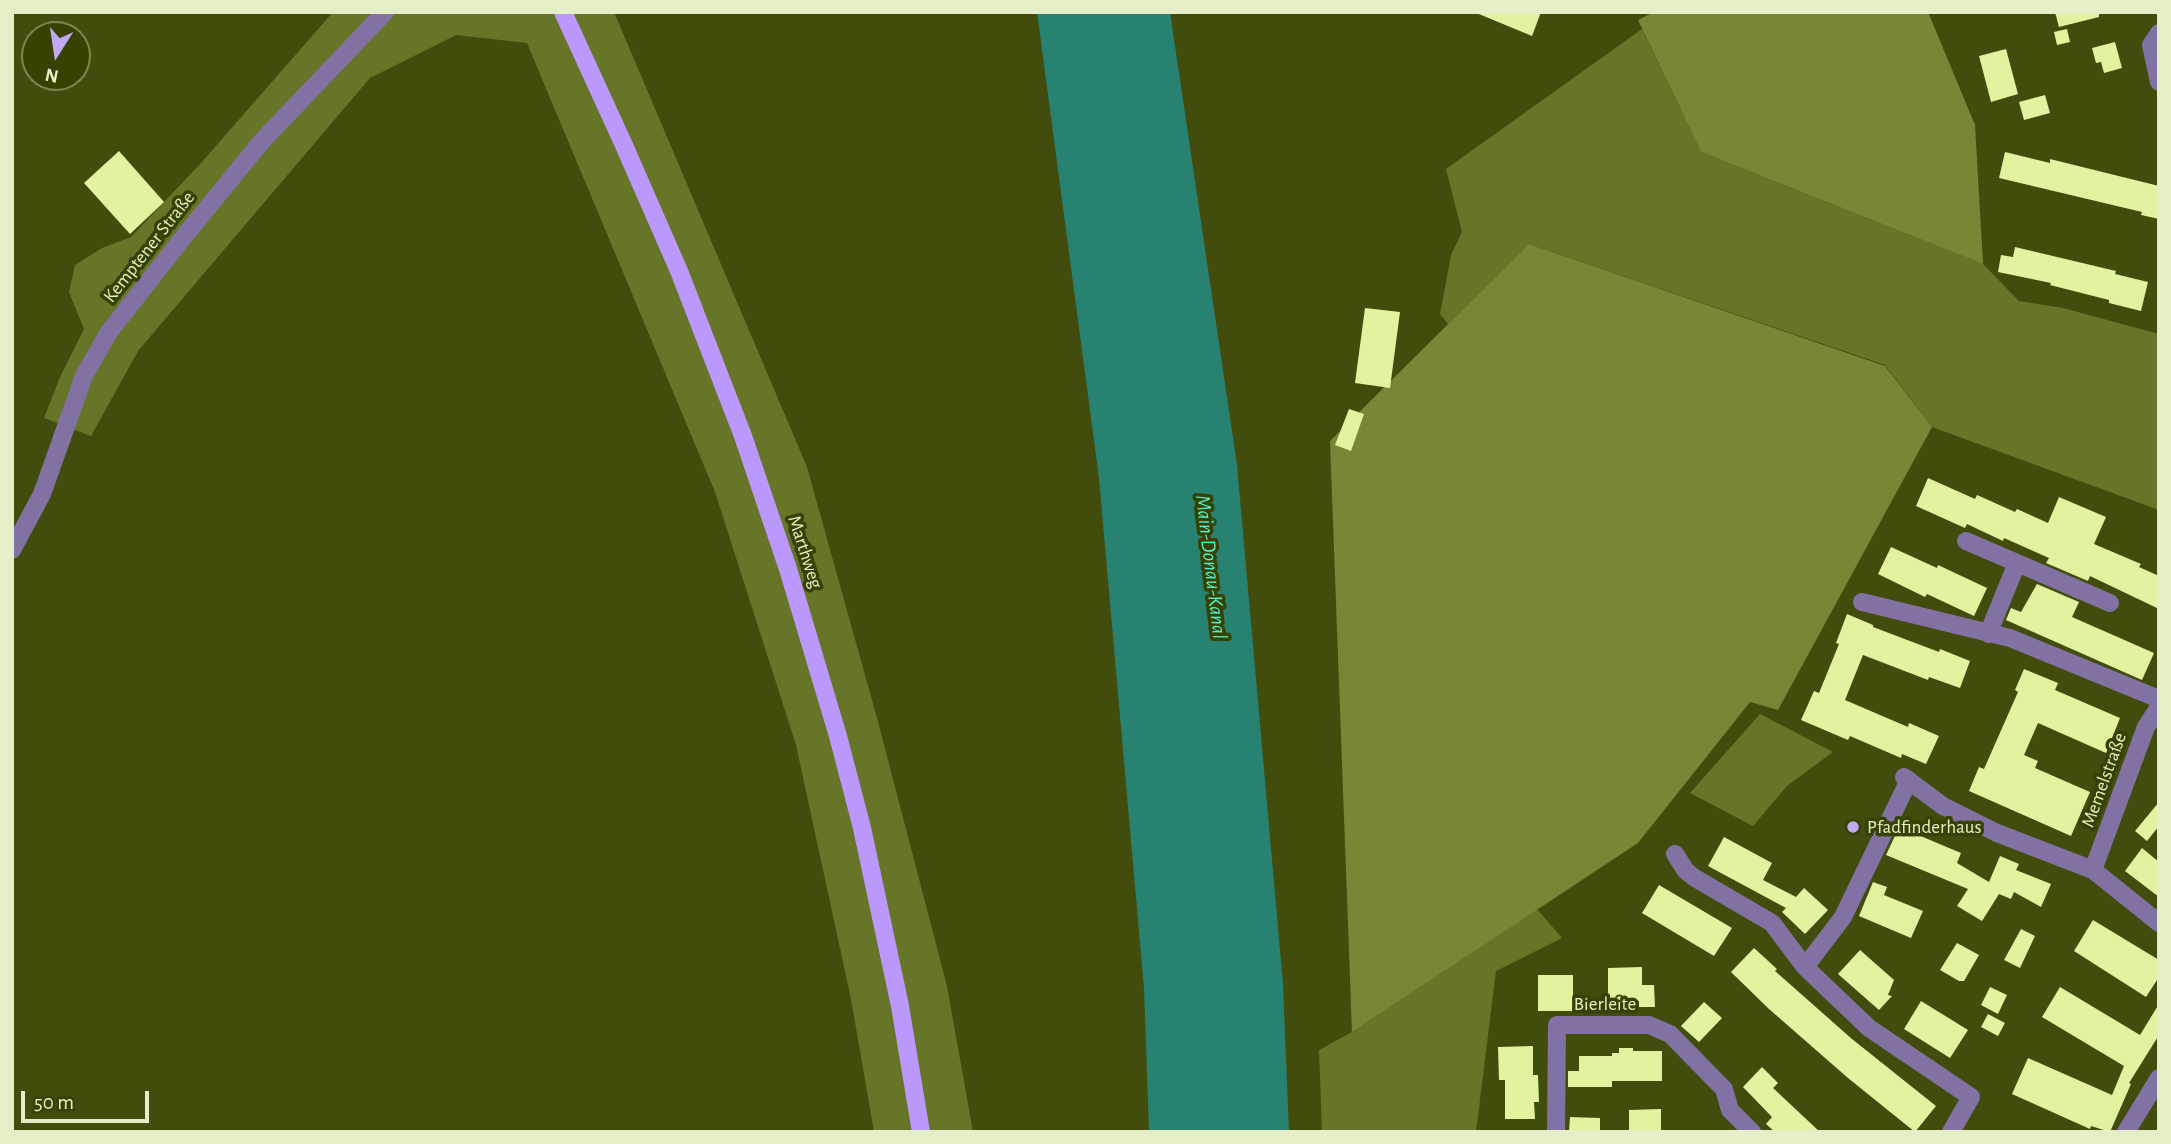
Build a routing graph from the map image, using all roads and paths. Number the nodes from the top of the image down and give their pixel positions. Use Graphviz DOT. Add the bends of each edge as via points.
graph roads {
  1 [pos="385,12"];
  2 [pos="563,12"];
  3 [pos="2159,33"];
  4 [pos="2159,82"];
  5 [pos="1966,541"];
  6 [pos="12,550"];
  7 [pos="2017,563"];
  8 [pos="1862,601"];
  9 [pos="2110,603"];
  10 [pos="1988,634"];
  11 [pos="2159,699"];
  12 [pos="2159,707"];
  13 [pos="1675,854"];
  14 [pos="2093,870"];
  15 [pos="2159,922"];
  16 [pos="1805,967"];
  17 [pos="2159,1078"];
  18 [pos="921,1132"];
  19 [pos="1556,1132"];
  20 [pos="1752,1132"];
  21 [pos="1951,1132"];
  22 [pos="2126,1132"];
  1 -- 6 [label="street, Kemptener Straße" via="255,149 109,332 85,376 42,494"];
  2 -- 18 [label="main road, Marthweg" via="687,293 788,569 864,839"];
  3 -- 4 [label="street" via="2151,45"];
  5 -- 7 [label="street"];
  7 -- 9 [label="street"];
  7 -- 10 [label="street"];
  8 -- 10 [label="street"];
  10 -- 11 [label="street" via="2010,638"];
  12 -- 14 [label="street, Memelstraße" via="2146,727"];
  13 -- 16 [label="street" via="1695,878 1772,923"];
  14 -- 15 [label="street"];
  14 -- 16 [label="street" via="1997,833 1942,806 1907,779 1843,917"];
  16 -- 21 [label="street" via="1869,1028 1971,1097"];
  17 -- 22 [label="street"];
  19 -- 20 [label="street, Bierleite" via="1557,1025 1649,1025 1671,1034 1724,1089 1730,1110"];
}
